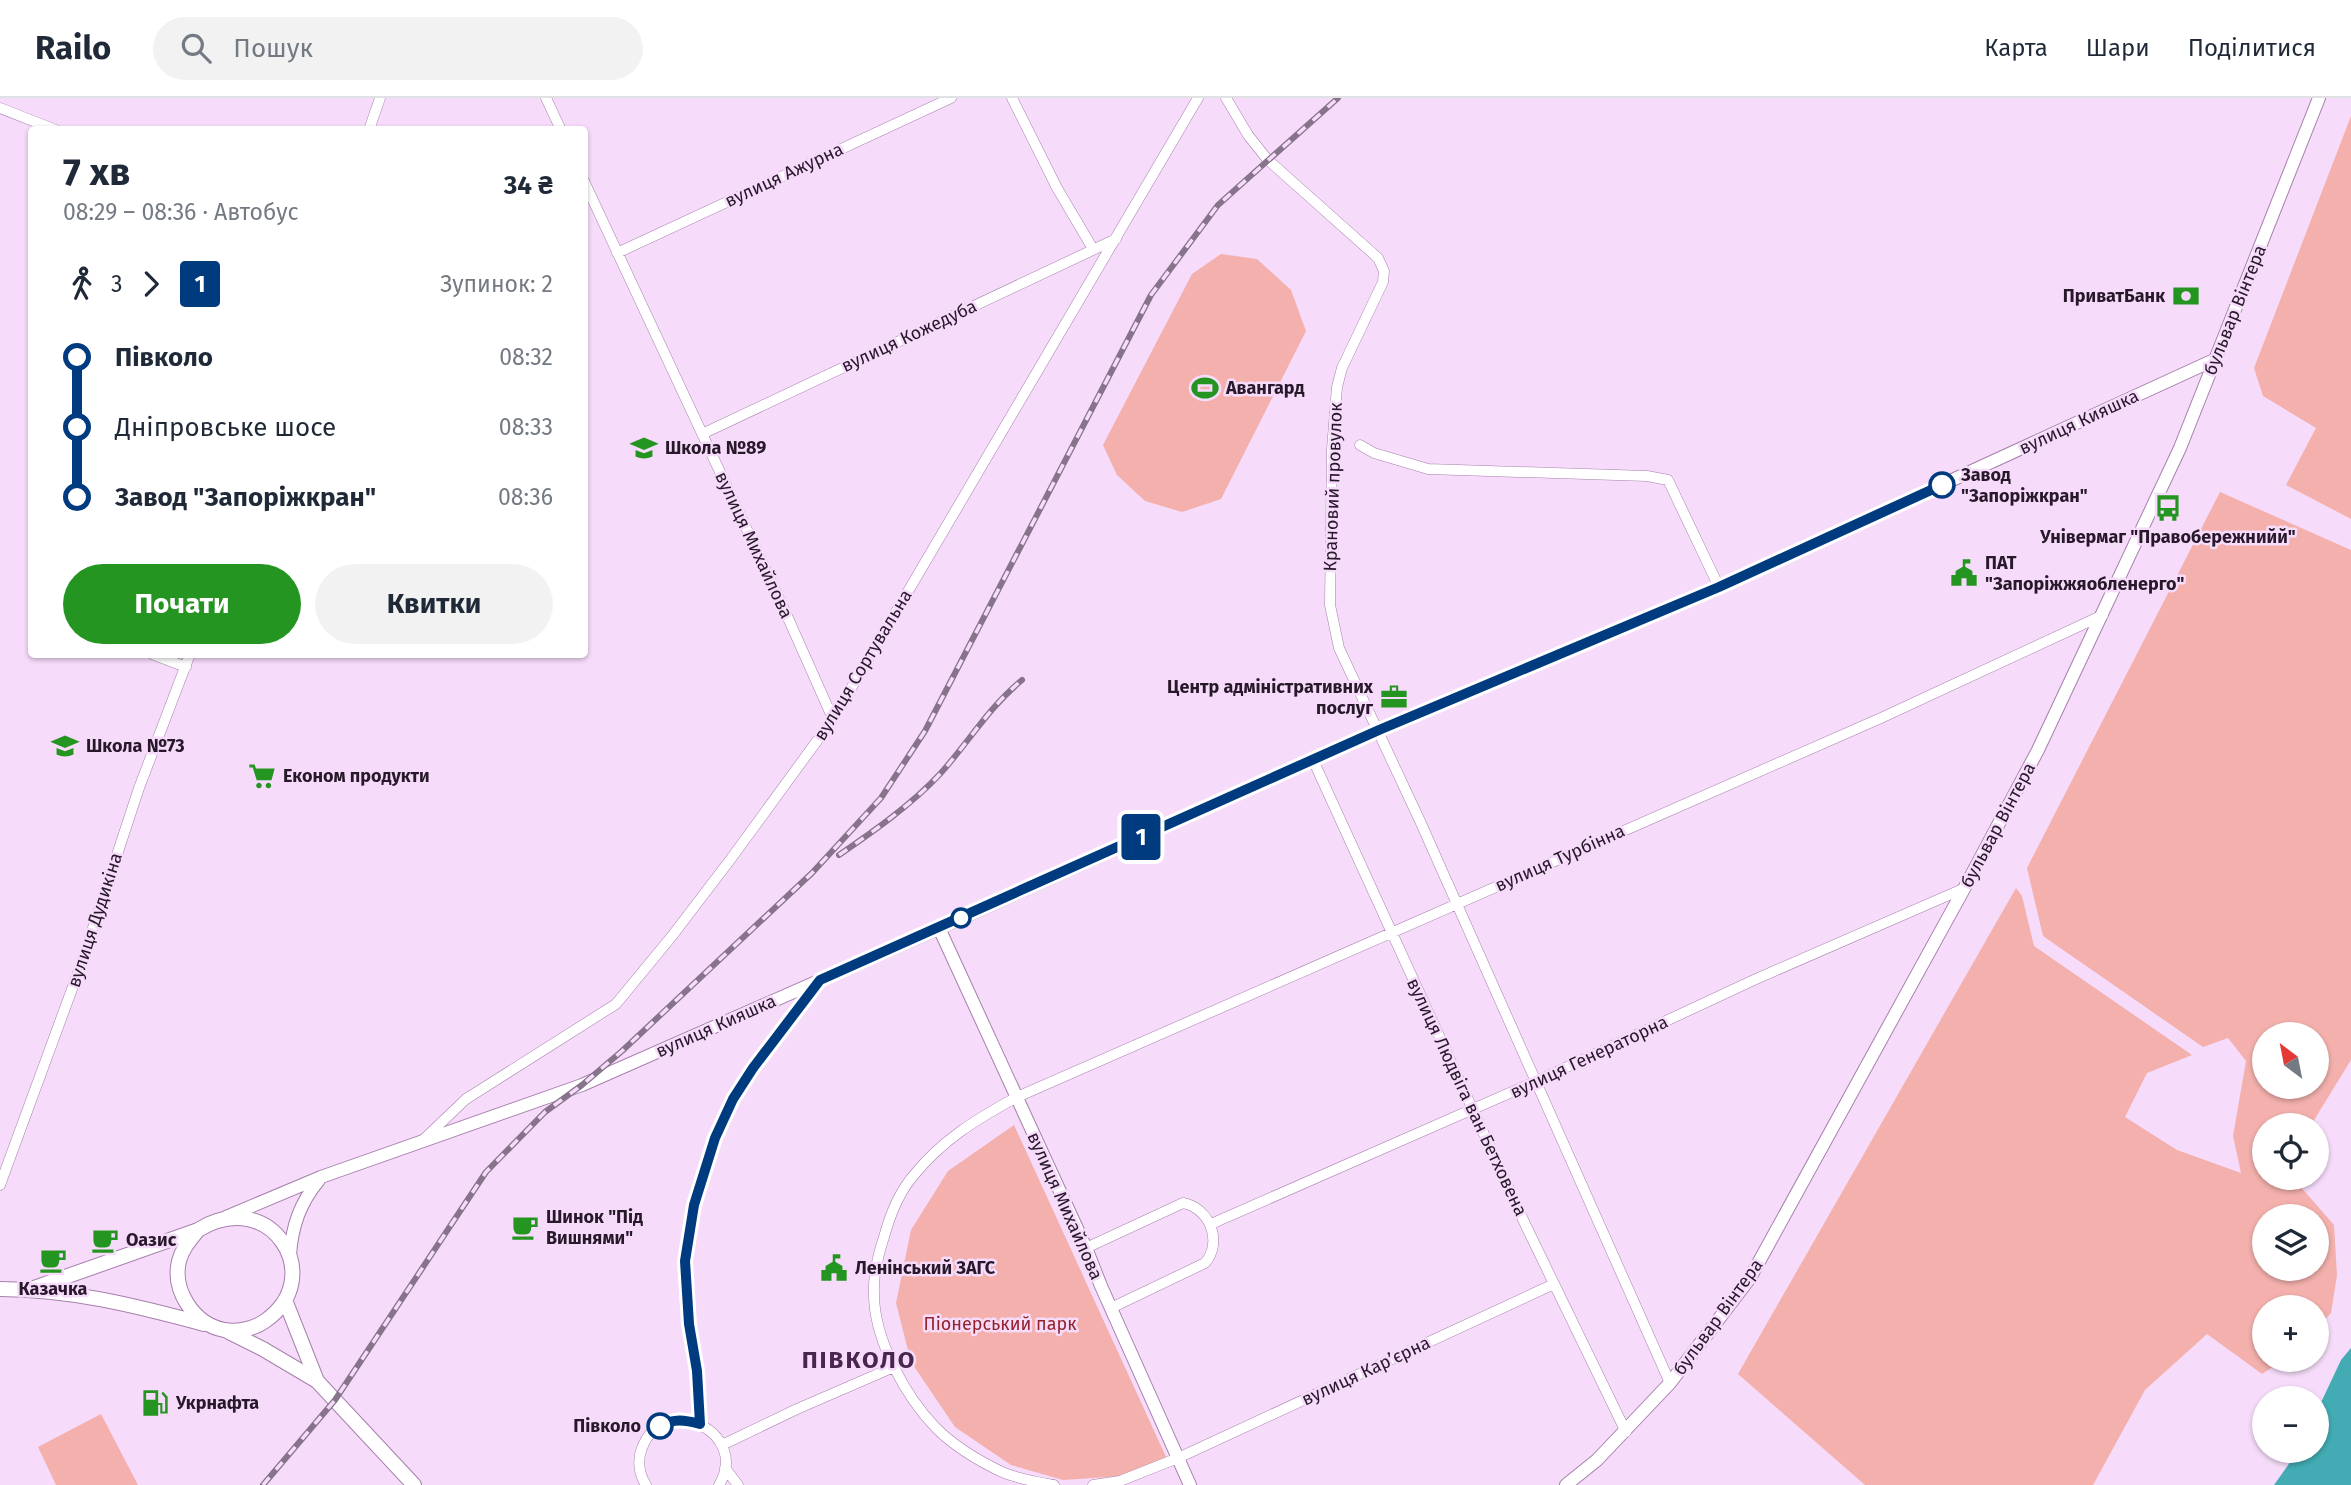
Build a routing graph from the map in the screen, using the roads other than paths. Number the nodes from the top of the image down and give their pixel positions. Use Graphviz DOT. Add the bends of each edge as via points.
graph roads {
  1 [pos="380,98"];
  2 [pos="546,98"];
  3 [pos="951,98"];
  4 [pos="1012,98"];
  5 [pos="1198,98"];
  6 [pos="1226,98"];
  7 [pos="2319,98"];
  8 [pos="0,108"];
  9 [pos="46,126"];
  10 [pos="370,126"];
  11 [pos="559,126"];
  12 [pos="588,190"];
  13 [pos="1116,239"];
  14 [pos="1093,249"];
  15 [pos="617,253"];
  16 [pos="2216,359"];
  17 [pos="702,434"];
  18 [pos="1360,445"];
  19 [pos="1719,587"];
  20 [pos="2103,615"];
  21 [pos="162,658"];
  22 [pos="189,658"];
  23 [pos="186,667"];
  24 [pos="833,719"];
  25 [pos="1379,730"];
  26 [pos="1313,760"];
  27 [pos="1965,887"];
  28 [pos="1457,904"];
  29 [pos="939,928"];
  30 [pos="1391,933"];
  31 [pos="820,980"];
  32 [pos="1537,1082"];
  33 [pos="1015,1098"];
  34 [pos="1474,1110"];
  35 [pos="422,1141"];
  36 [pos="321,1177"];
  37 [pos="0,1185"];
  38 [pos="226,1217"];
  39 [pos="1211,1224"];
  40 [pos="198,1230"];
  41 [pos="1086,1248"];
  42 [pos="290,1255"];
  43 [pos="1554,1284"];
  44 [pos="0,1289"];
  45 [pos="31,1289"];
  46 [pos="285,1300"];
  47 [pos="1111,1308"];
  48 [pos="209,1325"];
  49 [pos="224,1330"];
  50 [pos="894,1367"];
  51 [pos="317,1381"];
  52 [pos="1670,1383"];
  53 [pos="700,1424"];
  54 [pos="1626,1432"];
  55 [pos="722,1445"];
  56 [pos="1178,1458"];
  57 [pos="725,1468"];
  58 [pos="414,1485"];
  59 [pos="646,1485"];
  60 [pos="719,1485"];
  61 [pos="738,1485"];
  62 [pos="1054,1485"];
  63 [pos="1093,1485"];
  64 [pos="1190,1485"];
  65 [pos="1566,1485"];
  1 -- 10 [label="street"];
  2 -- 11 [label="street"];
  3 -- 15 [label="street, вулиця Ажурна"];
  4 -- 14 [label="street"];
  5 -- 13 [label="street, вулиця Сортувальна"];
  6 -- 25 [label="street, Крановий провулок" via="1268,159 1378,258 1384,271 1337,387 1329,606 1339,648"];
  7 -- 16 [label="street, бульвар Вінтера"];
  8 -- 9 [label="street"];
  12 -- 15 [label="street, вулиця Михайлова"];
  13 -- 14 [label="street, вулиця Кожедуба"];
  13 -- 24 [label="street, вулиця Сортувальна"];
  14 -- 17 [label="street, вулиця Кожедуба"];
  15 -- 17 [label="street, вулиця Михайлова"];
  16 -- 19 [label="street, вулиця Кияшка"];
  16 -- 20 [label="street, бульвар Вінтера"];
  17 -- 24 [label="street, вулиця Михайлова"];
  18 -- 19 [label="street" via="1428,469 1668,480"];
  19 -- 25 [label="street, вулиця Кияшка"];
  20 -- 27 [label="street, бульвар Вінтера"];
  20 -- 28 [label="street, вулиця Турбінна"];
  21 -- 23 [label="street"];
  22 -- 23 [label="street, вулиця Дудикіна"];
  23 -- 37 [label="street, вулиця Дудикіна"];
  24 -- 35 [label="street, вулиця Сортувальна" via="616,1004 466,1099"];
  25 -- 26 [label="street, вулиця Кияшка"];
  25 -- 28 [label="street"];
  26 -- 29 [label="street, вулиця Кияшка"];
  26 -- 30 [label="street, вулиця Людвіга ван Бетховена"];
  27 -- 32 [label="street, вулиця Генераторна"];
  27 -- 52 [label="street, бульвар Вінтера" via="1750,1279"];
  28 -- 30 [label="street, вулиця Турбінна"];
  28 -- 32 [label="street"];
  29 -- 31 [label="street, вулиця Кияшка"];
  29 -- 33 [label="street, вулиця Михайлова"];
  30 -- 33 [label="street, вулиця Турбінна"];
  30 -- 34 [label="street, вулиця Людвіга ван Бетховена"];
  31 -- 35 [label="street, вулиця Кияшка" via="582,1084"];
  31 -- 53 [label="street" via="733,1099 694,1205 685,1261"];
  32 -- 34 [label="street, вулиця Генераторна"];
  32 -- 52 [label="street"];
  33 -- 41 [label="street, вулиця Михайлова"];
  33 -- 50 [label="street, вулиця Турбінна" via="938,1147 912,1177 891,1214 878,1254 874,1295 881,1338"];
  34 -- 39 [label="street, вулиця Генераторна"];
  34 -- 43 [label="street, вулиця Людвіга ван Бетховена"];
  35 -- 36 [label="street, вулиця Кияшка"];
  36 -- 38 [label="street, вулиця Кияшка"];
  36 -- 42 [label="street" via="297,1213"];
  38 -- 40 [label="main road"];
  38 -- 42 [label="main road" via="258,1222 282,1241"];
  39 -- 41 [label="street" via="1183,1203"];
  39 -- 47 [label="street" via="1214,1243 1205,1263"];
  40 -- 45 [label="main road"];
  40 -- 48 [label="main road" via="186,1244 178,1280 194,1314"];
  41 -- 47 [label="street, вулиця Михайлова"];
  42 -- 46 [label="main road" via="291,1286"];
  43 -- 54 [label="street, вулиця Людвіга ван Бетховена"];
  43 -- 56 [label="street, вулиця Кар’єрна"];
  44 -- 45 [label="main road"];
  45 -- 48 [label="main road" via="119,1302"];
  46 -- 49 [label="main road" via="260,1325"];
  46 -- 51 [label="main road"];
  47 -- 56 [label="street, вулиця Михайлова"];
  48 -- 49 [label="main road"];
  49 -- 51 [label="main road"];
  50 -- 55 [label="street"];
  50 -- 62 [label="street, вулиця Турбінна" via="920,1410 951,1441 1004,1472"];
  51 -- 58 [label="main road"];
  52 -- 54 [label="street, бульвар Вінтера"];
  53 -- 55 [label="street"];
  53 -- 59 [label="street" via="681,1419 667,1422 646,1439 639,1465"];
  54 -- 65 [label="street, бульвар Вінтера"];
  55 -- 57 [label="street"];
  56 -- 63 [label="street, вулиця Кар’єрна" via="1120,1481"];
  56 -- 64 [label="street, вулиця Михайлова"];
  57 -- 60 [label="street"];
  57 -- 61 [label="street"];
}
